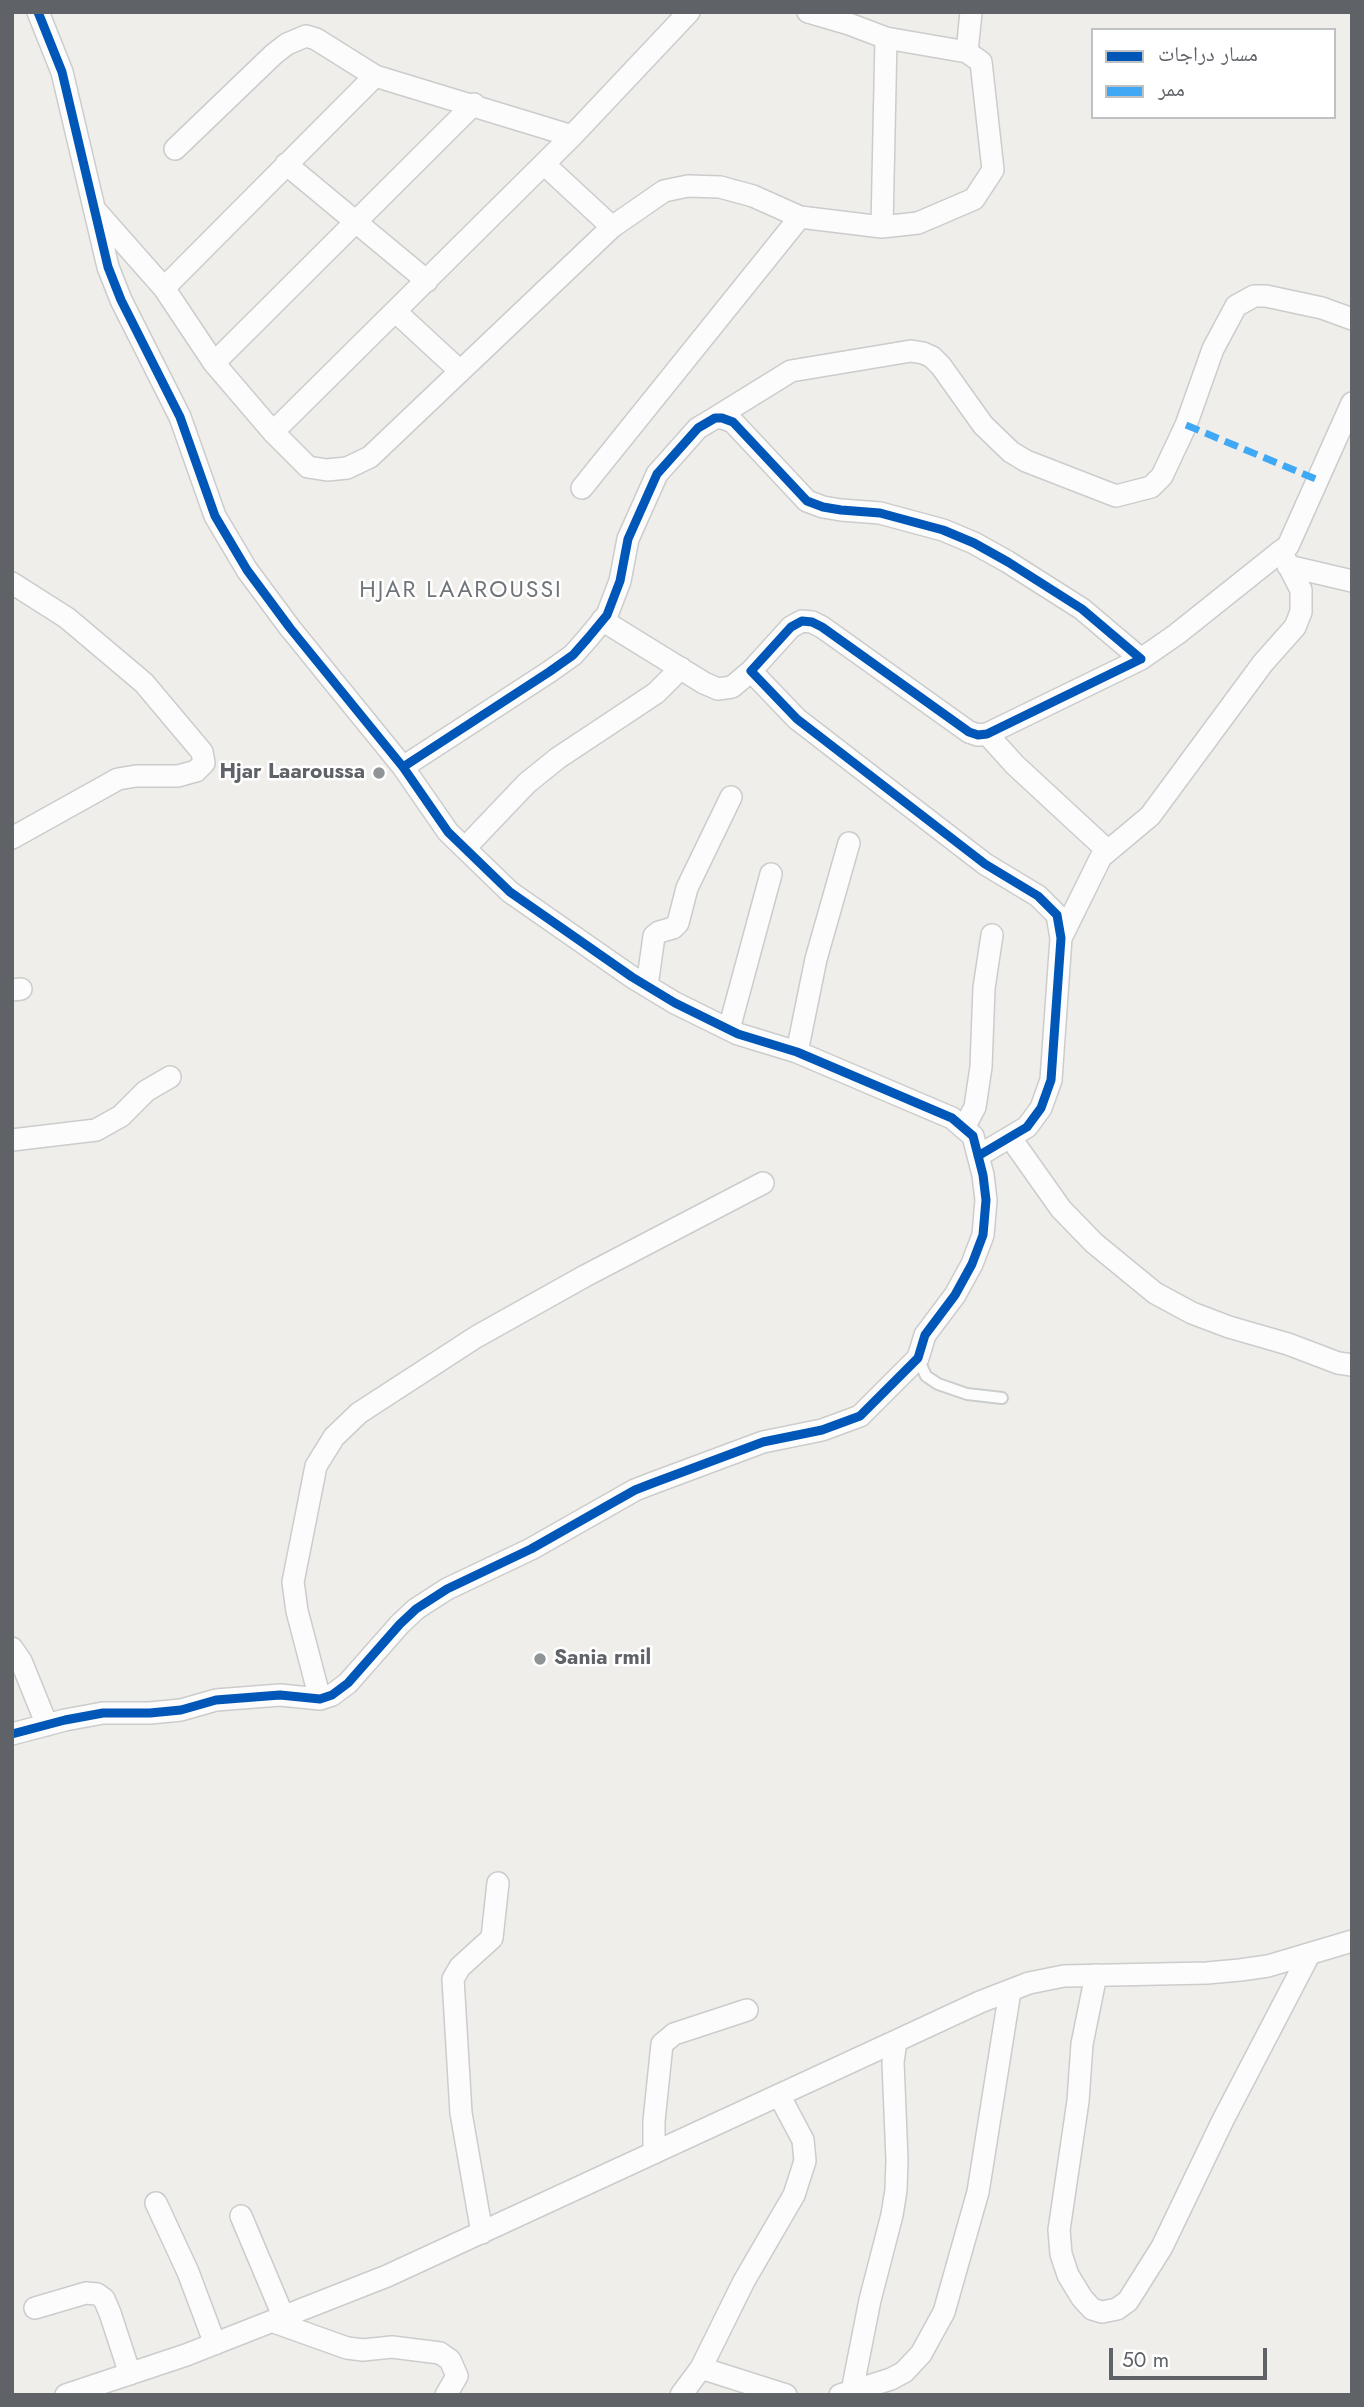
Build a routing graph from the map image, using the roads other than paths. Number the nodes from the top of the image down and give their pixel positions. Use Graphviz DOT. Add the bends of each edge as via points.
graph roads {
  1 [pos="38,12"];
  2 [pos="689,12"];
  3 [pos="808,12"];
  4 [pos="971,12"];
  5 [pos="886,38"];
  6 [pos="967,52"];
  7 [pos="375,76"];
  8 [pos="474,104"];
  9 [pos="572,136"];
  10 [pos="175,149"];
  11 [pos="286,164"];
  12 [pos="544,164"];
  13 [pos="95,209"];
  14 [pos="800,217"];
  15 [pos="355,223"];
  16 [pos="612,227"];
  17 [pos="882,228"];
  18 [pos="427,281"];
  19 [pos="164,288"];
  20 [pos="396,313"];
  21 [pos="1352,319"];
  22 [pos="214,363"];
  23 [pos="460,371"];
  24 [pos="1352,403"];
  25 [pos="715,418"];
  26 [pos="273,432"];
  27 [pos="582,488"];
  28 [pos="1285,559"];
  29 [pos="1352,581"];
  30 [pos="12,583"];
  31 [pos="603,620"];
  32 [pos="1142,659"];
  33 [pos="681,668"];
  34 [pos="751,671"];
  35 [pos="987,734"];
  36 [pos="403,767"];
  37 [pos="731,796"];
  38 [pos="12,838"];
  39 [pos="849,843"];
  40 [pos="465,848"];
  41 [pos="1108,850"];
  42 [pos="771,874"];
  43 [pos="992,935"];
  44 [pos="1061,938"];
  45 [pos="647,986"];
  46 [pos="729,1029"];
  47 [pos="797,1052"];
  48 [pos="170,1077"];
  49 [pos="964,1128"];
  50 [pos="1010,1137"];
  51 [pos="12,1140"];
  52 [pos="978,1156"];
  53 [pos="764,1183"];
  54 [pos="918,1358"];
  55 [pos="1352,1365"];
  56 [pos="1002,1398"];
  57 [pos="12,1648"];
  58 [pos="320,1699"];
  59 [pos="47,1725"];
  60 [pos="12,1734"];
  61 [pos="498,1883"];
  62 [pos="1352,1941"];
  63 [pos="1309,1955"];
  64 [pos="1097,1975"];
  65 [pos="1010,1990"];
  66 [pos="747,2010"];
  67 [pos="895,2040"];
  68 [pos="779,2095"];
  69 [pos="654,2153"];
  70 [pos="156,2203"];
  71 [pos="241,2216"];
  72 [pos="482,2233"];
  73 [pos="35,2308"];
  74 [pos="279,2320"];
  75 [pos="215,2344"];
  76 [pos="701,2368"];
  77 [pos="130,2374"];
  78 [pos="846,2393"];
  79 [pos="66,2395"];
  80 [pos="446,2395"];
  81 [pos="681,2395"];
  82 [pos="786,2395"];
  1 -- 13 [label="street" via="62,72"];
  2 -- 9 [label="street"];
  3 -- 5 [label="street"];
  4 -- 6 [label="street"];
  5 -- 6 [label="street"];
  5 -- 17 [label="street"];
  6 -- 17 [label="street" via="981,62 983,71 993,170 974,199 918,223"];
  7 -- 8 [label="street"];
  7 -- 10 [label="street" via="316,39 296,38"];
  7 -- 11 [label="street"];
  8 -- 9 [label="street"];
  8 -- 15 [label="street"];
  9 -- 12 [label="street"];
  11 -- 15 [label="street"];
  11 -- 19 [label="street"];
  12 -- 16 [label="street"];
  12 -- 18 [label="street"];
  13 -- 19 [label="street"];
  13 -- 36 [label="street" via="121,300 180,416 215,516 290,628"];
  14 -- 16 [label="street" via="742,193 688,186 664,191"];
  14 -- 17 [label="street"];
  14 -- 27 [label="street"];
  15 -- 18 [label="street"];
  15 -- 22 [label="street"];
  16 -- 23 [label="street"];
  18 -- 20 [label="street"];
  19 -- 22 [label="street"];
  20 -- 23 [label="street"];
  20 -- 26 [label="street"];
  21 -- 25 [label="street" via="1266,296 1254,296 1236,306 1213,349 1162,477 1151,486 1116,496 1011,452 983,425 941,366 923,353 901,352 791,371"];
  22 -- 26 [label="street"];
  23 -- 26 [label="street" via="370,457 347,468 308,467"];
  24 -- 28 [label="street"];
  25 -- 31 [label="street" via="698,428 657,474 628,539 620,581"];
  25 -- 32 [label="street" via="733,422 807,501 880,513 974,543 1083,609"];
  28 -- 29 [label="street"];
  28 -- 32 [label="street"];
  28 -- 41 [label="street" via="1301,590 1301,612 1295,627 1150,816"];
  30 -- 38 [label="street" via="66,618 144,682 202,752 204,763 196,771 178,776 118,779"];
  31 -- 33 [label="street"];
  31 -- 36 [label="street" via="573,655"];
  32 -- 35 [label="street"];
  33 -- 34 [label="street" via="722,690"];
  33 -- 40 [label="street" via="656,693 527,783"];
  34 -- 35 [label="street" via="791,626 812,622 969,732"];
  34 -- 44 [label="street" via="797,719 985,864 1050,906 1057,915"];
  35 -- 41 [label="street" via="1014,765"];
  36 -- 40 [label="street" via="448,832"];
  37 -- 45 [label="street" via="687,888 678,923 654,936"];
  39 -- 47 [label="street" via="816,959"];
  40 -- 45 [label="street" via="510,892"];
  41 -- 44 [label="street"];
  42 -- 46 [label="street"];
  43 -- 49 [label="street" via="981,1067 975,1107"];
  44 -- 50 [label="street" via="1051,1080 1041,1108 1027,1127"];
  45 -- 46 [label="street"];
  46 -- 47 [label="street"];
  47 -- 49 [label="street" via="952,1118"];
  48 -- 51 [label="street" via="96,1130"];
  49 -- 52 [label="street" via="973,1136"];
  50 -- 52 [label="street"];
  50 -- 55 [label="street" via="1061,1209 1155,1293 1229,1327"];
  52 -- 54 [label="street" via="986,1200 983,1235 955,1295 925,1335"];
  53 -- 58 [label="street" via="476,1337 359,1413 334,1437 316,1466 293,1582"];
  54 -- 56 [label="lane" via="926,1376 939,1384 967,1394"];
  54 -- 58 [label="street" via="860,1416 822,1430 763,1442 653,1483 447,1589 400,1624 341,1690"];
  57 -- 59 [label="street"];
  58 -- 59 [label="street" via="280,1695 216,1700 181,1710 103,1713"];
  59 -- 60 [label="street"];
  61 -- 72 [label="street" via="492,1938 453,1979 461,2113"];
  62 -- 63 [label="street"];
  63 -- 64 [label="street" via="1240,1970"];
  63 -- 64 [label="street" via="1162,2247 1128,2301 1102,2312 1087,2304 1069,2275 1059,2230 1082,2044"];
  64 -- 65 [label="street" via="1048,1978"];
  65 -- 67 [label="street"];
  65 -- 78 [label="street" via="978,2192 944,2312 904,2372"];
  66 -- 69 [label="street" via="674,2034 662,2044"];
  67 -- 68 [label="street"];
  67 -- 78 [label="street" via="897,2160 892,2215"];
  68 -- 69 [label="street"];
  68 -- 76 [label="street" via="803,2140 805,2161 794,2195"];
  69 -- 72 [label="street"];
  70 -- 75 [label="street"];
  71 -- 74 [label="street"];
  72 -- 74 [label="street"];
  73 -- 77 [label="street" via="97,2294 110,2313"];
  74 -- 75 [label="street"];
  74 -- 80 [label="street" via="347,2348 440,2353 450,2360 457,2376"];
  75 -- 77 [label="street"];
  76 -- 81 [label="street"];
  76 -- 82 [label="street"];
  77 -- 79 [label="street"];
}
